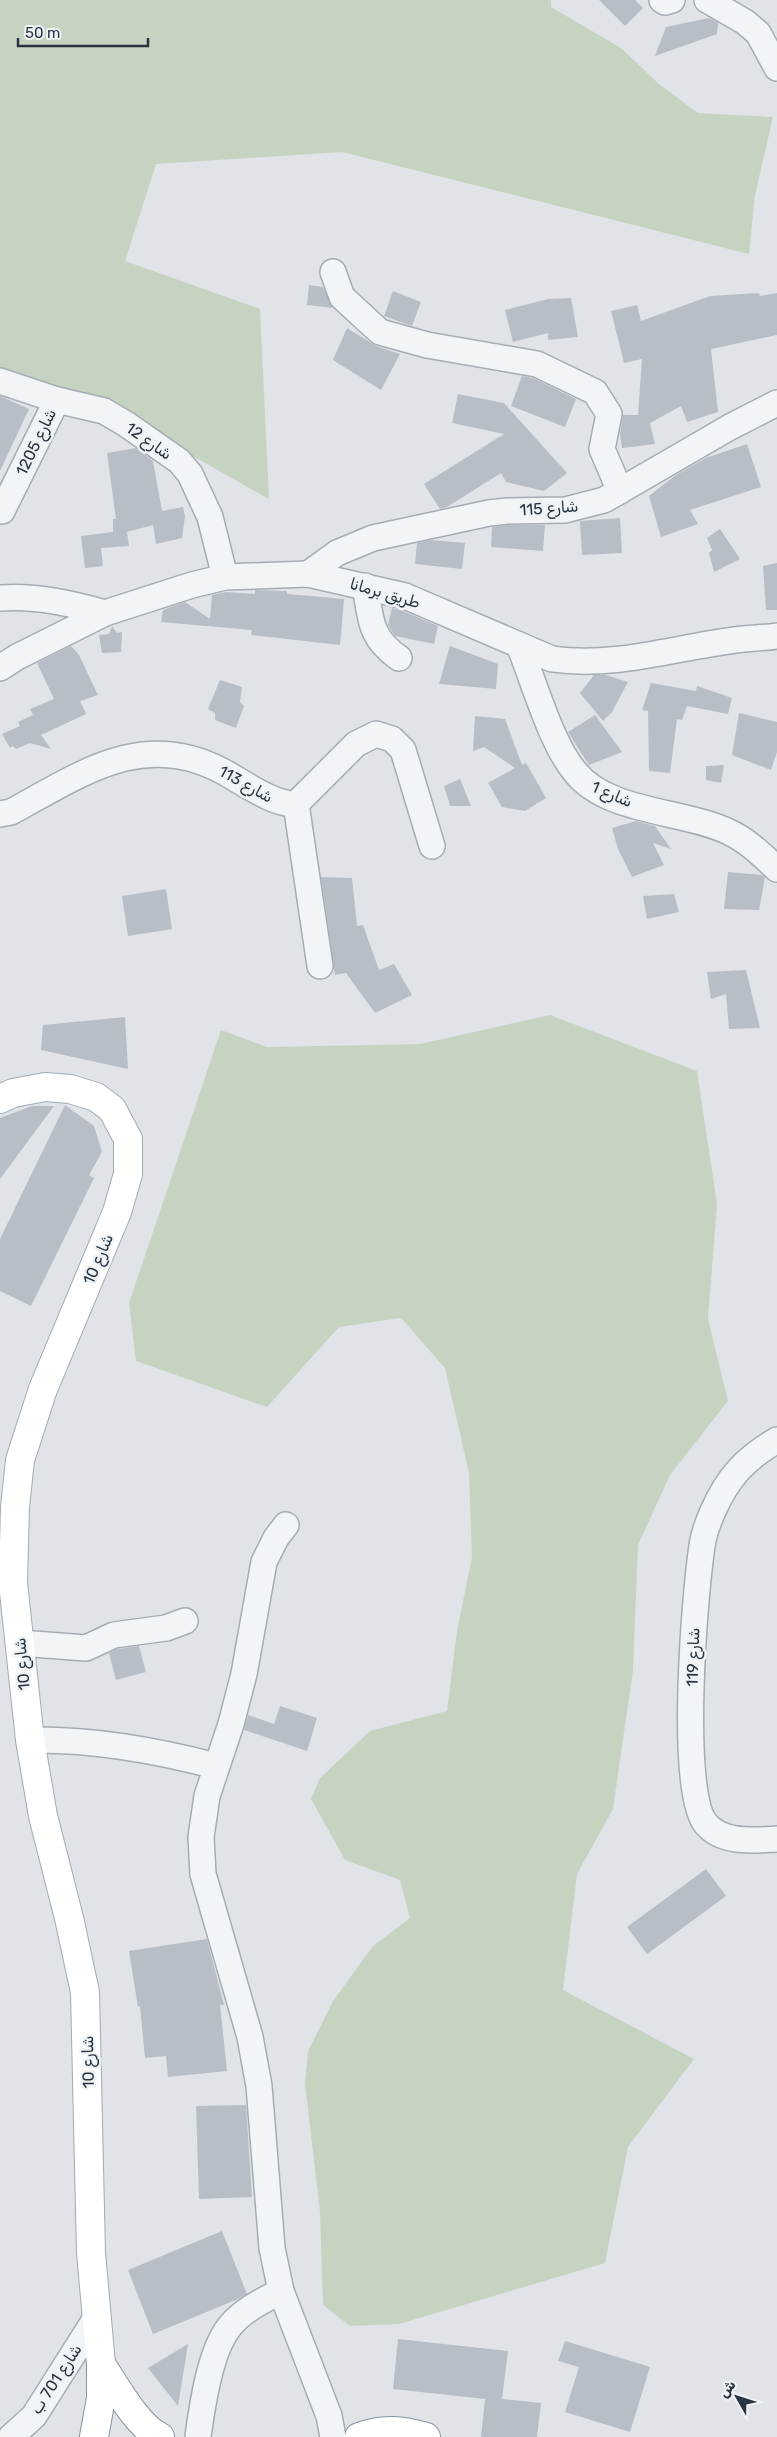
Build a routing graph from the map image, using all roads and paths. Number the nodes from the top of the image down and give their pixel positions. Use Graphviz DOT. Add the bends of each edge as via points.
graph roads {
  1 [pos="662,0"];
  2 [pos="672,0"];
  3 [pos="707,0"];
  4 [pos="777,68"];
  5 [pos="333,272"];
  6 [pos="0,381"];
  7 [pos="57,400"];
  8 [pos="777,403"];
  9 [pos="620,491"];
  10 [pos="2,511"];
  11 [pos="308,574"];
  12 [pos="225,577"];
  13 [pos="365,586"];
  14 [pos="0,598"];
  15 [pos="105,613"];
  16 [pos="773,643"];
  17 [pos="519,645"];
  18 [pos="399,658"];
  19 [pos="0,668"];
  20 [pos="296,804"];
  21 [pos="0,814"];
  22 [pos="432,846"];
  23 [pos="777,869"];
  24 [pos="320,966"];
  25 [pos="0,1099"];
  26 [pos="777,1440"];
  27 [pos="286,1525"];
  28 [pos="186,1621"];
  29 [pos="20,1643"];
  30 [pos="30,1740"];
  31 [pos="216,1766"];
  32 [pos="777,1839"];
  33 [pos="281,2291"];
  34 [pos="96,2318"];
  35 [pos="100,2360"];
  36 [pos="11,2437"];
  37 [pos="94,2437"];
  38 [pos="160,2437"];
  39 [pos="198,2437"];
  40 [pos="333,2437"];
  41 [pos="360,2437"];
  42 [pos="426,2437"];
  1 -- 2 [label="street"];
  3 -- 4 [label="street" via="758,33"];
  5 -- 9 [label="street" via="342,297 380,332 427,345 537,364 595,392 609,414 602,449"];
  6 -- 7 [label="street, شارع 12"];
  7 -- 10 [label="street, شارع 1205"];
  7 -- 12 [label="street, شارع 12" via="104,411 179,461 190,474 207,508"];
  8 -- 9 [label="street, شارع 115"];
  9 -- 11 [label="street, شارع 115" via="604,500 574,509 506,511 373,538 337,553"];
  11 -- 12 [label="street, طريق برمانا"];
  11 -- 13 [label="street, طريق برمانا"];
  12 -- 15 [label="street, طريق برمانا" via="192,584"];
  13 -- 17 [label="street, طريق برمانا" via="405,596"];
  13 -- 18 [label="street" via="375,635"];
  14 -- 15 [label="street" via="42,599"];
  15 -- 19 [label="street, طريق برمانا"];
  16 -- 17 [label="street, طريق برمانا" via="735,640 594,663 552,659"];
  17 -- 23 [label="street, شارع 1" via="561,751 589,786 614,798 729,832 752,845"];
  20 -- 21 [label="street, شارع 113" via="280,802 198,758 176,753 153,753 109,762 11,812"];
  20 -- 22 [label="street, شارع 113" via="356,744 368,736 384,736 397,742 403,750"];
  20 -- 24 [label="street"];
  25 -- 29 [label="main road, شارع 10" via="45,1087 70,1089 96,1097 112,1109 128,1139 128,1174 117,1212 43,1389 20,1460 13,1583"];
  26 -- 32 [label="street, شارع 119" via="738,1468 713,1512 704,1538 695,1612 690,1760 700,1811 710,1829 727,1838"];
  27 -- 31 [label="street" via="264,1562 244,1674"];
  28 -- 29 [label="street" via="166,1628 114,1635 86,1648"];
  29 -- 30 [label="main road, شارع 10"];
  30 -- 31 [label="street" via="67,1739 108,1744 166,1753"];
  30 -- 34 [label="main road, شارع 10" via="43,1816 85,1992 91,2253"];
  31 -- 33 [label="street" via="207,1796 201,1837 203,1874 247,2028 259,2086 272,2248"];
  33 -- 39 [label="street" via="254,2306 230,2326 212,2368"];
  33 -- 40 [label="street" via="329,2416"];
  34 -- 35 [label="main road, شارع 10"];
  34 -- 36 [label="street, شارع 701 ب" via="34,2416"];
  35 -- 37 [label="main road, شارع 10" via="101,2398"];
  35 -- 38 [label="main road" via="137,2416"];
  41 -- 42 [label="main road" via="394,2429"];
}
